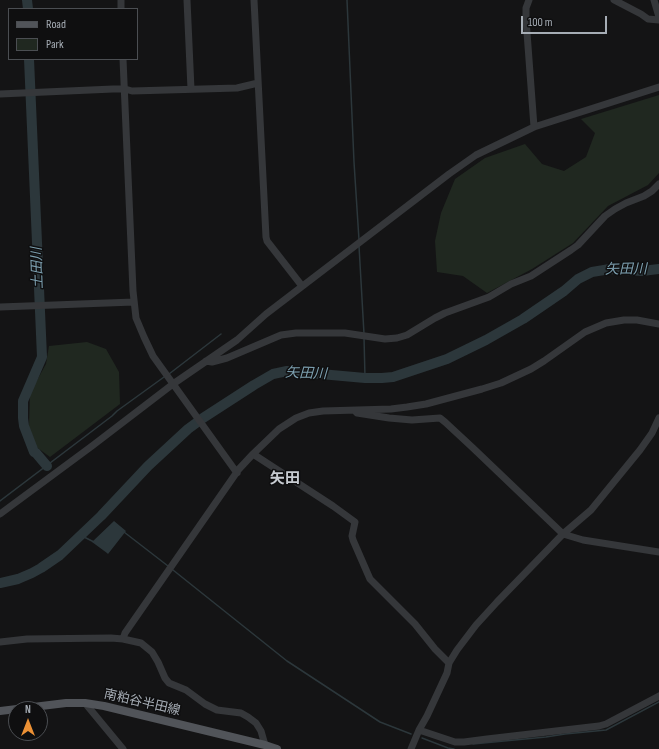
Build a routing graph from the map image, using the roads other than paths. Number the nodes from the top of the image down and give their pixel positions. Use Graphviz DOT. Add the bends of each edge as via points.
graph roads {
  1 [pos="187,0"];
  2 [pos="254,0"];
  3 [pos="528,0"];
  4 [pos="614,0"];
  5 [pos="654,0"];
  6 [pos="659,18"];
  7 [pos="124,60"];
  8 [pos="258,83"];
  9 [pos="659,87"];
  10 [pos="191,89"];
  11 [pos="125,90"];
  12 [pos="0,94"];
  13 [pos="534,127"];
  14 [pos="659,184"];
  15 [pos="302,286"];
  16 [pos="134,302"];
  17 [pos="0,307"];
  18 [pos="659,324"];
  19 [pos="206,362"];
  20 [pos="173,384"];
  21 [pos="355,410"];
  22 [pos="659,418"];
  23 [pos="253,454"];
  24 [pos="236,473"];
  25 [pos="0,514"];
  26 [pos="563,534"];
  27 [pos="659,552"];
  28 [pos="123,639"];
  29 [pos="0,642"];
  30 [pos="449,663"];
  31 [pos="659,696"];
  32 [pos="85,703"];
  33 [pos="0,710"];
  34 [pos="419,730"];
  35 [pos="265,745"];
  36 [pos="123,749"];
  37 [pos="277,749"];
  38 [pos="411,749"];
  1 -- 10 [label="street"];
  2 -- 8 [label="street"];
  3 -- 13 [label="street" via="526,19"];
  4 -- 6 [label="street" via="648,19"];
  5 -- 6 [label="street"];
  7 -- 11 [label="street"];
  8 -- 10 [label="street" via="237,88"];
  8 -- 15 [label="street" via="266,237"];
  9 -- 13 [label="street"];
  10 -- 11 [label="street"];
  11 -- 12 [label="street"];
  11 -- 16 [label="street"];
  13 -- 15 [label="street" via="476,154"];
  14 -- 19 [label="street" via="644,196 604,216 578,245 531,276 489,297 440,316 407,335 385,339 345,333 280,335 227,358"];
  15 -- 19 [label="street"];
  16 -- 17 [label="street"];
  16 -- 20 [label="street" via="136,318 153,356"];
  18 -- 21 [label="street" via="637,320 606,323 585,332 544,361 501,383 426,404 391,409"];
  19 -- 20 [label="street"];
  20 -- 24 [label="street"];
  20 -- 25 [label="street"];
  21 -- 23 [label="street" via="323,411 296,418 279,429"];
  21 -- 26 [label="street" via="357,413 389,418 440,418"];
  22 -- 26 [label="street" via="640,450 591,510"];
  23 -- 24 [label="street"];
  23 -- 30 [label="street" via="355,522 353,540 370,579"];
  24 -- 28 [label="street"];
  26 -- 27 [label="street" via="583,540"];
  26 -- 30 [label="street" via="491,608"];
  28 -- 29 [label="street" via="27,639"];
  28 -- 35 [label="street" via="141,643 152,652 169,683 186,690 217,710 240,713 252,719 261,731"];
  30 -- 34 [label="street" via="447,673"];
  31 -- 34 [label="street" via="599,726 464,742 450,741"];
  32 -- 33 [label="main road, 南粕谷半田線"];
  32 -- 35 [label="main road, 南粕谷半田線"];
  32 -- 36 [label="street"];
  34 -- 38 [label="street"];
  35 -- 37 [label="main road, 南粕谷半田線"];
}
